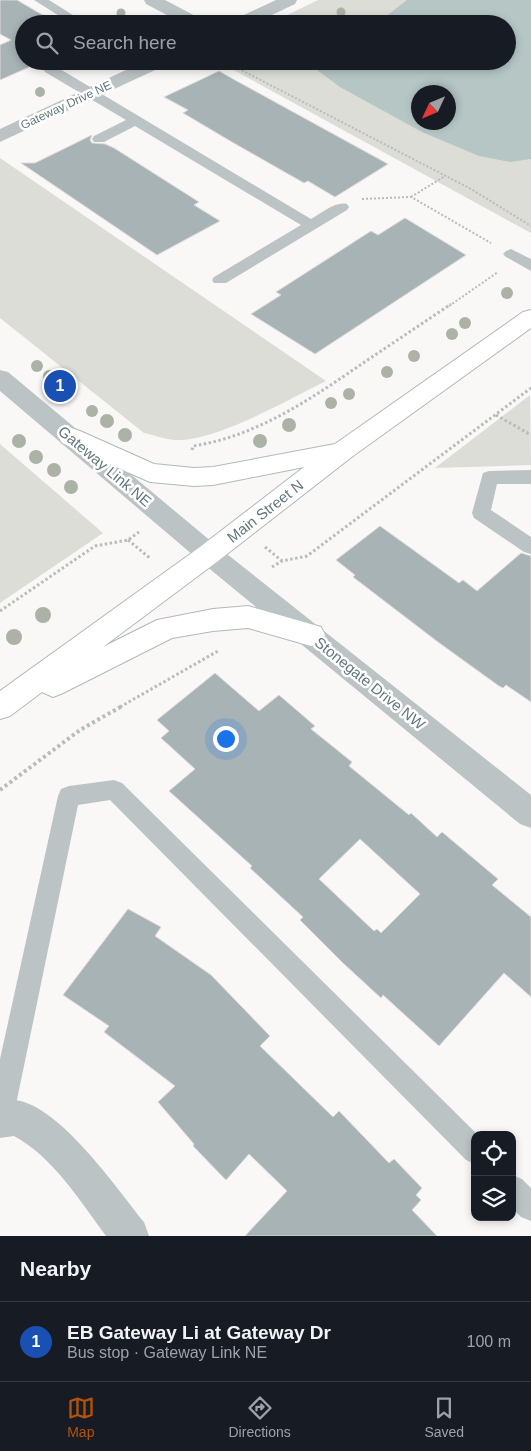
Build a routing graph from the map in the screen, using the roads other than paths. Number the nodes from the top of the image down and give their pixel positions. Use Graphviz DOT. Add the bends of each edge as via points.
graph roads {
  1 [pos="40,0"];
  2 [pos="152,0"];
  3 [pos="289,0"];
  4 [pos="66,15"];
  5 [pos="180,15"];
  6 [pos="258,15"];
  7 [pos="52,70"];
  8 [pos="141,70"];
  9 [pos="92,94"];
  10 [pos="136,120"];
  11 [pos="0,136"];
  12 [pos="99,140"];
  13 [pos="342,206"];
  14 [pos="311,225"];
  15 [pos="220,280"];
  16 [pos="531,317"];
  17 [pos="0,378"];
  18 [pos="71,437"];
  19 [pos="344,450"];
  20 [pos="531,477"];
  21 [pos="531,547"];
  22 [pos="209,554"];
  23 [pos="311,635"];
  24 [pos="0,707"];
  25 [pos="0,712"];
  26 [pos="531,814"];
  27 [pos="0,1119"];
  28 [pos="471,1147"];
  29 [pos="516,1193"];
  30 [pos="531,1207"];
  31 [pos="130,1236"];
  1 -- 4 [label="lane"];
  2 -- 5 [label="street"];
  3 -- 6 [label="street"];
  7 -- 9 [label="lane"];
  8 -- 9 [label="street, Gateway Drive NE"];
  9 -- 10 [label="lane"];
  9 -- 11 [label="street, Gateway Drive NE"];
  10 -- 12 [label="lane"];
  10 -- 14 [label="lane"];
  13 -- 14 [label="lane"];
  14 -- 15 [label="lane"];
  16 -- 19 [label="street, Main Street N"];
  17 -- 18 [label="street, Gateway Link NE"];
  18 -- 19 [label="street" via="150,472 194,477"];
  18 -- 22 [label="street, Gateway Link NE"];
  19 -- 22 [label="street, Main Street N"];
  20 -- 21 [label="lane" via="489,478 481,513"];
  22 -- 23 [label="street, Stonegate Drive NW"];
  22 -- 24 [label="street, Main Street N"];
  23 -- 25 [label="street" via="248,617 167,628"];
  23 -- 26 [label="street, Stonegate Drive NW"];
  27 -- 28 [label="lane" via="69,796 114,790"];
  27 -- 31 [label="street" via="17,1118 44,1134 74,1165"];
  29 -- 30 [label="lane"];
}
